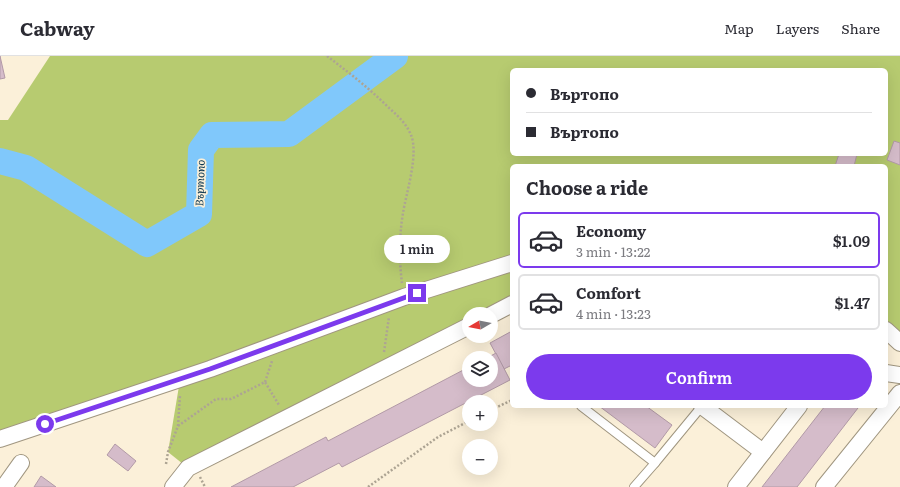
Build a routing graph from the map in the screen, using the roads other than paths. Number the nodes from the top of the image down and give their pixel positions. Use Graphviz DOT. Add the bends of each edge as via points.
graph roads {
  1 [pos="510,264"];
  2 [pos="510,305"];
  3 [pos="498,311"];
  4 [pos="462,330"];
  5 [pos="888,332"];
  6 [pos="900,343"];
  7 [pos="888,373"];
  8 [pos="900,374"];
  9 [pos="900,393"];
  10 [pos="584,408"];
  11 [pos="700,408"];
  12 [pos="705,408"];
  13 [pos="797,408"];
  14 [pos="888,408"];
  15 [pos="888,408"];
  16 [pos="0,439"];
  17 [pos="763,452"];
  18 [pos="21,463"];
  19 [pos="655,463"];
  20 [pos="4,487"];
  21 [pos="173,487"];
  22 [pos="634,487"];
  23 [pos="736,487"];
  24 [pos="824,487"];
  1 -- 16 [label="street" via="404,297 180,379"];
  2 -- 3 [label="street"];
  4 -- 21 [label="street" via="188,468"];
  5 -- 6 [label="street"];
  7 -- 8 [label="street"];
  9 -- 15 [label="street"];
  10 -- 19 [label="lane"];
  11 -- 19 [label="lane"];
  12 -- 17 [label="street"];
  13 -- 17 [label="street"];
  14 -- 24 [label="street"];
  17 -- 23 [label="street"];
  18 -- 20 [label="street"];
  19 -- 22 [label="lane"];
}
